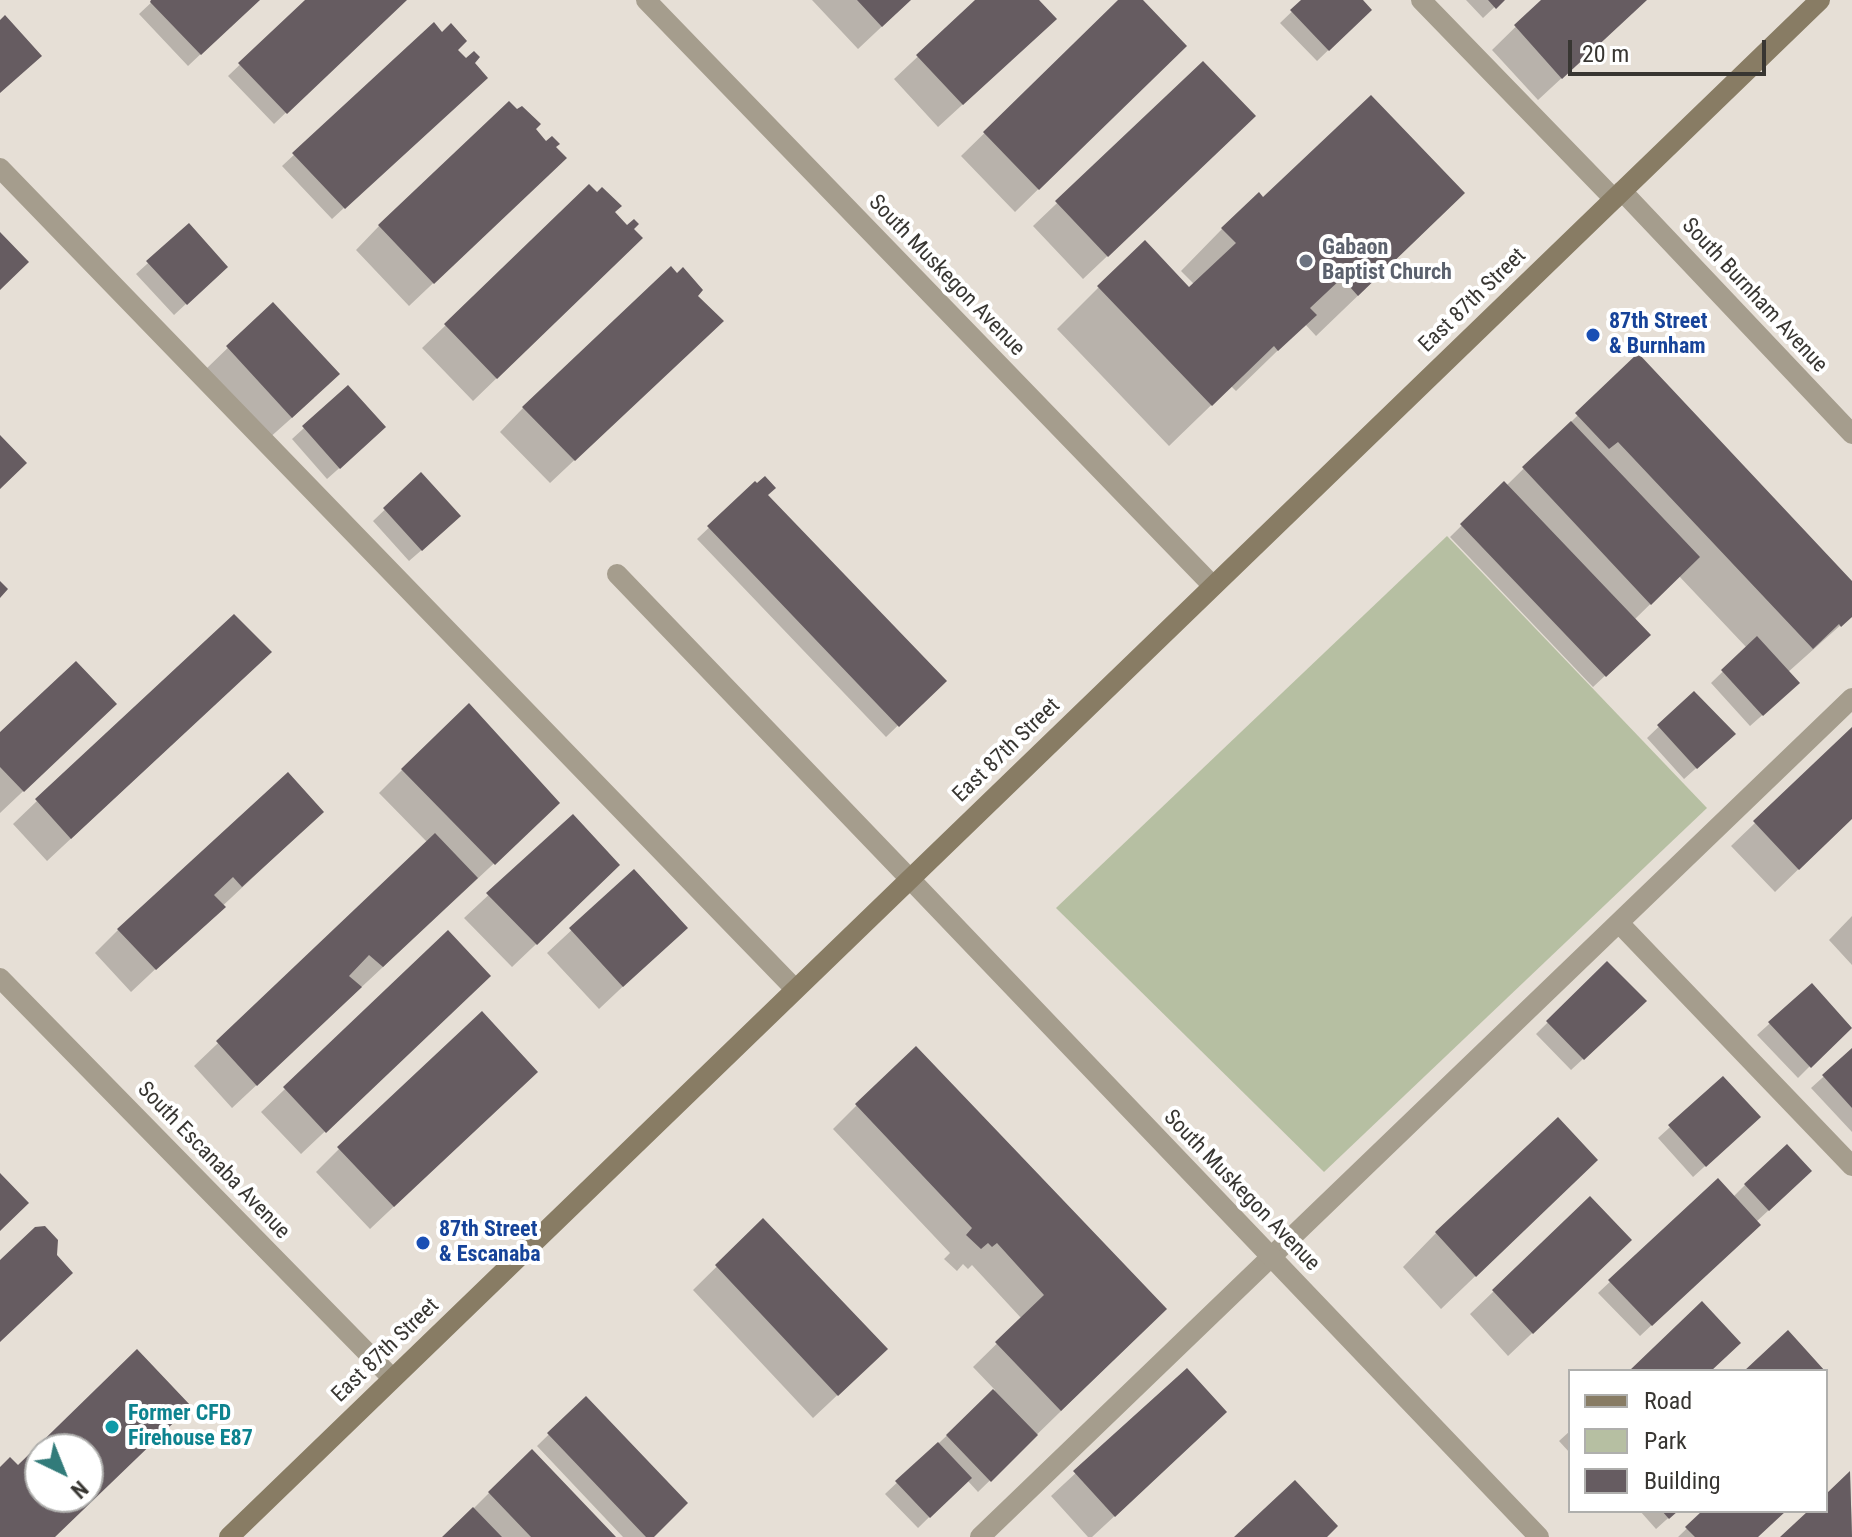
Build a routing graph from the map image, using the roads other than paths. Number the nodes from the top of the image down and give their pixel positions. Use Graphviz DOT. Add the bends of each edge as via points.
graph roads {
  1 [pos="646,0"];
  2 [pos="1421,0"];
  3 [pos="1820,0"];
  4 [pos="0,168"];
  5 [pos="1618,195"];
  6 [pos="1852,434"];
  7 [pos="617,574"];
  8 [pos="1213,586"];
  9 [pos="1852,698"];
  10 [pos="910,879"];
  11 [pos="1619,923"];
  12 [pos="0,978"];
  13 [pos="795,989"];
  14 [pos="1852,1166"];
  15 [pos="1271,1257"];
  16 [pos="392,1378"];
  17 [pos="229,1537"];
  18 [pos="980,1537"];
  19 [pos="1539,1537"];
  1 -- 8 [label="street, South Muskegon Avenue"];
  2 -- 5 [label="street, South Burnham Avenue"];
  3 -- 5 [label="main road, East 87th Street"];
  4 -- 13 [label="street"];
  5 -- 6 [label="street, South Burnham Avenue"];
  5 -- 8 [label="main road, East 87th Street"];
  7 -- 10 [label="street, South Muskegon Avenue"];
  8 -- 10 [label="main road, East 87th Street"];
  9 -- 11 [label="street"];
  10 -- 13 [label="main road, East 87th Street"];
  10 -- 15 [label="street, South Muskegon Avenue"];
  11 -- 14 [label="street"];
  11 -- 15 [label="street"];
  12 -- 16 [label="street, South Escanaba Avenue"];
  13 -- 16 [label="main road, East 87th Street"];
  15 -- 18 [label="street"];
  15 -- 19 [label="street, South Muskegon Avenue"];
  16 -- 17 [label="main road, East 87th Street"];
}
